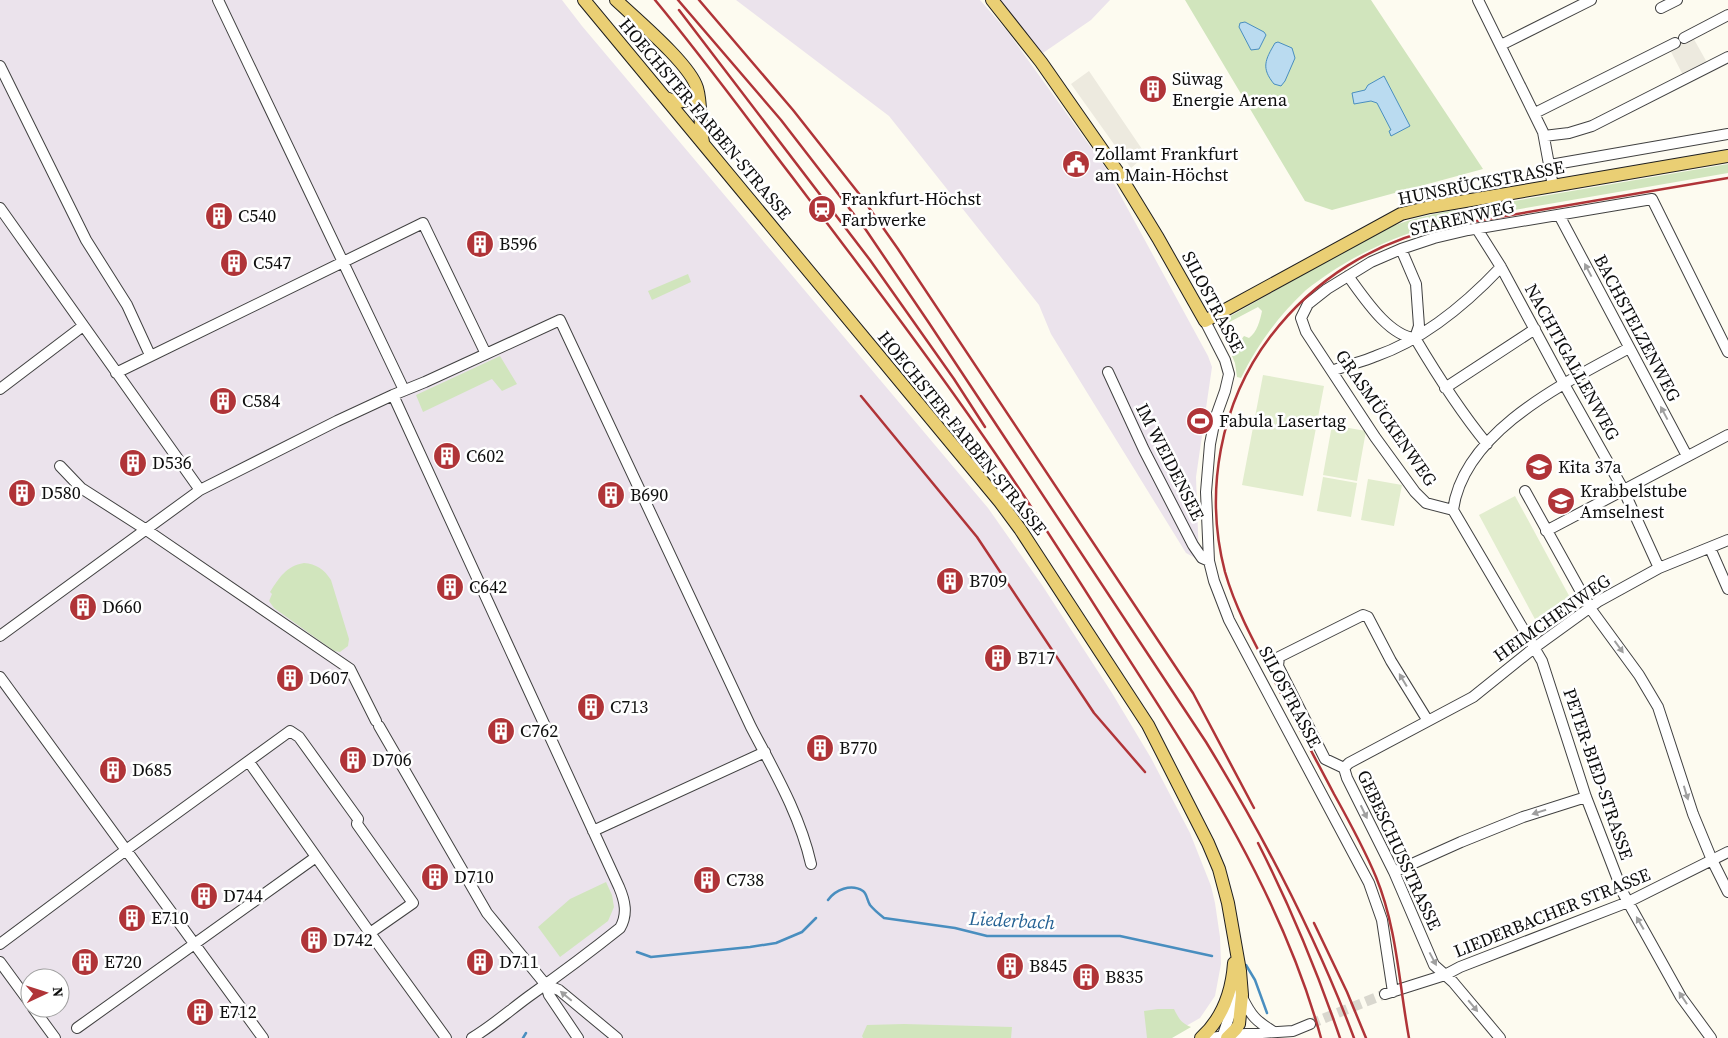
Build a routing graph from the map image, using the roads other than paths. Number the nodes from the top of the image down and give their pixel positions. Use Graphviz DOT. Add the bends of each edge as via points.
graph roads {
  1 [pos="218,0"];
  2 [pos="584,0"];
  3 [pos="616,0"];
  4 [pos="992,0"];
  5 [pos="1478,0"];
  6 [pos="1591,0"];
  7 [pos="1677,0"];
  8 [pos="1661,8"];
  9 [pos="1728,15"];
  10 [pos="1501,45"];
  11 [pos="1728,57"];
  12 [pos="0,66"];
  13 [pos="698,89"];
  14 [pos="664,97"];
  15 [pos="1535,113"];
  16 [pos="1728,134"];
  17 [pos="1544,136"];
  18 [pos="704,144"];
  19 [pos="1728,156"];
  20 [pos="1550,165"];
  21 [pos="1554,186"];
  22 [pos="0,208"];
  23 [pos="1559,215"];
  24 [pos="1477,229"];
  25 [pos="1400,249"];
  26 [pos="344,262"];
  27 [pos="1501,268"];
  28 [pos="1348,276"];
  29 [pos="1301,318"];
  30 [pos="1205,321"];
  31 [pos="83,326"];
  32 [pos="1535,329"];
  33 [pos="1415,338"];
  34 [pos="1629,348"];
  35 [pos="1728,352"];
  36 [pos="486,354"];
  37 [pos="150,355"];
  38 [pos="1332,371"];
  39 [pos="1108,372"];
  40 [pos="116,373"];
  41 [pos="1564,384"];
  42 [pos="1445,388"];
  43 [pos="0,389"];
  44 [pos="404,390"];
  45 [pos="393,395"];
  46 [pos="1728,435"];
  47 [pos="1487,444"];
  48 [pos="1687,456"];
  49 [pos="60,466"];
  50 [pos="1623,489"];
  51 [pos="200,490"];
  52 [pos="1525,491"];
  53 [pos="1453,510"];
  54 [pos="145,529"];
  55 [pos="1546,531"];
  56 [pos="1728,540"];
  57 [pos="1710,548"];
  58 [pos="1210,560"];
  59 [pos="1659,568"];
  60 [pos="1728,589"];
  61 [pos="1590,608"];
  62 [pos="0,636"];
  63 [pos="1534,648"];
  64 [pos="0,677"];
  65 [pos="1428,721"];
  66 [pos="765,752"];
  67 [pos="249,762"];
  68 [pos="1344,768"];
  69 [pos="1586,796"];
  70 [pos="593,832"];
  71 [pos="126,850"];
  72 [pos="1728,852"];
  73 [pos="316,857"];
  74 [pos="1712,860"];
  75 [pos="811,864"];
  76 [pos="1394,872"];
  77 [pos="1728,892"];
  78 [pos="1628,902"];
  79 [pos="370,933"];
  80 [pos="0,944"];
  81 [pos="194,944"];
  82 [pos="1235,946"];
  83 [pos="0,962"];
  84 [pos="1234,970"];
  85 [pos="1445,975"];
  86 [pos="546,985"];
  87 [pos="20,989"];
  88 [pos="1389,993"];
  89 [pos="1242,995"];
  90 [pos="41,1018"];
  91 [pos="1310,1024"];
  92 [pos="78,1028"];
  93 [pos="1276,1035"];
  94 [pos="1227,1037"];
  95 [pos="55,1038"];
  96 [pos="263,1038"];
  97 [pos="446,1038"];
  98 [pos="472,1038"];
  99 [pos="578,1038"];
  100 [pos="617,1038"];
  101 [pos="1201,1038"];
  102 [pos="1500,1038"];
  103 [pos="1711,1038"];
  1 -- 26 [label="street"];
  2 -- 14 [label="main road, HOECHSTER-FARBEN-STRASSE"];
  3 -- 13 [label="main road" via="686,68"];
  4 -- 30 [label="main road, SILOSTRASSE" via="1041,62 1117,171"];
  5 -- 10 [label="street"];
  6 -- 10 [label="street"];
  7 -- 8 [label="street"];
  9 -- 15 [label="street"];
  10 -- 15 [label="street"];
  11 -- 17 [label="street" via="1592,126"];
  12 -- 37 [label="street" via="86,240 127,304"];
  13 -- 14 [label="main road" via="684,102"];
  13 -- 18 [label="main road"];
  14 -- 18 [label="main road, HOECHSTER-FARBEN-STRASSE"];
  15 -- 17 [label="street"];
  16 -- 20 [label="street"];
  17 -- 20 [label="street"];
  18 -- 82 [label="main road, HOECHSTER-FARBEN-STRASSE" via="1020,529 1148,725 1203,834 1225,888"];
  19 -- 21 [label="main road, HUNSRÜCKSTRASSE"];
  20 -- 21 [label="street"];
  21 -- 30 [label="main road, HUNSRÜCKSTRASSE" via="1400,214"];
  22 -- 31 [label="street"];
  23 -- 24 [label="street, STARENWEG"];
  34 -- 23 [label="street, BACHSTELZENWEG, one-way"];
  23 -- 35 [label="street, STARENWEG" via="1652,199"];
  24 -- 25 [label="street, STARENWEG"];
  24 -- 27 [label="street, NACHTIGALLENWEG"];
  25 -- 28 [label="street, STARENWEG"];
  25 -- 33 [label="street" via="1416,284 1419,326"];
  26 -- 36 [label="street" via="423,223"];
  26 -- 37 [label="street"];
  26 -- 44 [label="street"];
  27 -- 32 [label="street, NACHTIGALLENWEG"];
  27 -- 33 [label="street" via="1474,296"];
  28 -- 29 [label="street, STARENWEG" via="1308,304"];
  28 -- 33 [label="street" via="1391,328"];
  29 -- 38 [label="street, GRASMÜCKENWEG" via="1306,332"];
  30 -- 58 [label="street, SILOSTRASSE" via="1229,374 1215,419 1207,469"];
  31 -- 40 [label="street"];
  31 -- 43 [label="street"];
  32 -- 41 [label="street, NACHTIGALLENWEG"];
  32 -- 42 [label="street"];
  33 -- 38 [label="street" via="1377,356"];
  33 -- 42 [label="street"];
  34 -- 41 [label="street"];
  48 -- 34 [label="street, BACHSTELZENWEG, one-way"];
  36 -- 44 [label="street"];
  36 -- 66 [label="street" via="560,320"];
  37 -- 40 [label="street"];
  38 -- 53 [label="street, GRASMÜCKENWEG" via="1415,492 1426,503"];
  39 -- 58 [label="street, IM WEIDENSEE" via="1193,545 1202,558"];
  40 -- 51 [label="street"];
  41 -- 47 [label="street" via="1531,404"];
  41 -- 50 [label="street, NACHTIGALLENWEG"];
  42 -- 47 [label="street"];
  44 -- 45 [label="street"];
  45 -- 51 [label="street"];
  45 -- 70 [label="street"];
  46 -- 48 [label="street"];
  47 -- 53 [label="street" via="1470,465 1455,497"];
  48 -- 50 [label="street"];
  49 -- 54 [label="street" via="81,488"];
  50 -- 55 [label="street"];
  50 -- 59 [label="street, NACHTIGALLENWEG"];
  51 -- 54 [label="street"];
  52 -- 55 [label="street"];
  53 -- 63 [label="street"];
  54 -- 62 [label="street"];
  54 -- 86 [label="street" via="350,669 378,724 487,913"];
  55 -- 61 [label="street"];
  56 -- 57 [label="street, HEIMCHENWEG"];
  57 -- 59 [label="street, HEIMCHENWEG"];
  57 -- 60 [label="street"];
  58 -- 88 [label="street, SILOSTRASSE" via="1214,581 1229,620 1369,883 1382,920"];
  59 -- 61 [label="street, HEIMCHENWEG"];
  61 -- 63 [label="street, HEIMCHENWEG"];
  61 -- 74 [label="street, one-way" via="1658,707 1693,814"];
  63 -- 65 [label="street, HEIMCHENWEG" via="1472,697"];
  63 -- 69 [label="street, PETER-BIED-STRASSE" via="1542,661"];
  64 -- 71 [label="street"];
  65 -- 68 [label="street, HEIMCHENWEG" via="1349,762"];
  65 -- 68 [label="street, one-way" via="1368,618 1363,615 1279,657 1278,666 1325,759"];
  66 -- 70 [label="street"];
  66 -- 75 [label="street" via="803,835"];
  67 -- 71 [label="street"];
  67 -- 73 [label="street"];
  67 -- 79 [label="street" via="290,731 299,737 358,819 357,824 413,903"];
  68 -- 76 [label="street, GEBESCHUSSTRASSE, one-way"];
  69 -- 76 [label="street, one-way" via="1523,817"];
  69 -- 78 [label="street, PETER-BIED-STRASSE"];
  70 -- 86 [label="street" via="622,895 624,922"];
  71 -- 80 [label="street"];
  71 -- 81 [label="street"];
  72 -- 74 [label="street, LIEDERBACHER STRASSE"];
  73 -- 79 [label="street"];
  73 -- 81 [label="street"];
  74 -- 77 [label="street"];
  74 -- 78 [label="street, LIEDERBACHER STRASSE"];
  76 -- 85 [label="street, GEBESCHUSSTRASSE, one-way" via="1434,965"];
  78 -- 85 [label="street, LIEDERBACHER STRASSE"];
  103 -- 78 [label="street, PETER-BIED-STRASSE, one-way" via="1681,997"];
  79 -- 97 [label="street"];
  81 -- 92 [label="street"];
  81 -- 96 [label="street"];
  82 -- 84 [label="main road"];
  82 -- 89 [label="main road, HOECHSTER-FARBEN-STRASSE"];
  83 -- 87 [label="street"];
  84 -- 94 [label="street"];
  84 -- 101 [label="main road" via="1224,1006 1212,1027"];
  85 -- 88 [label="street, LIEDERBACHER STRASSE"];
  85 -- 102 [label="street, GEBESCHUSSTRASSE, one-way"];
  86 -- 98 [label="street"];
  86 -- 99 [label="street" via="549,995"];
  100 -- 86 [label="street, one-way" via="559,990"];
  89 -- 93 [label="street, HOECHSTER-FARBEN-STRASSE" via="1255,1020"];
  89 -- 94 [label="main road, HOECHSTER-FARBEN-STRASSE" via="1240,1021"];
  90 -- 95 [label="street"];
  91 -- 93 [label="street"];
  93 -- 94 [label="street"];
}
